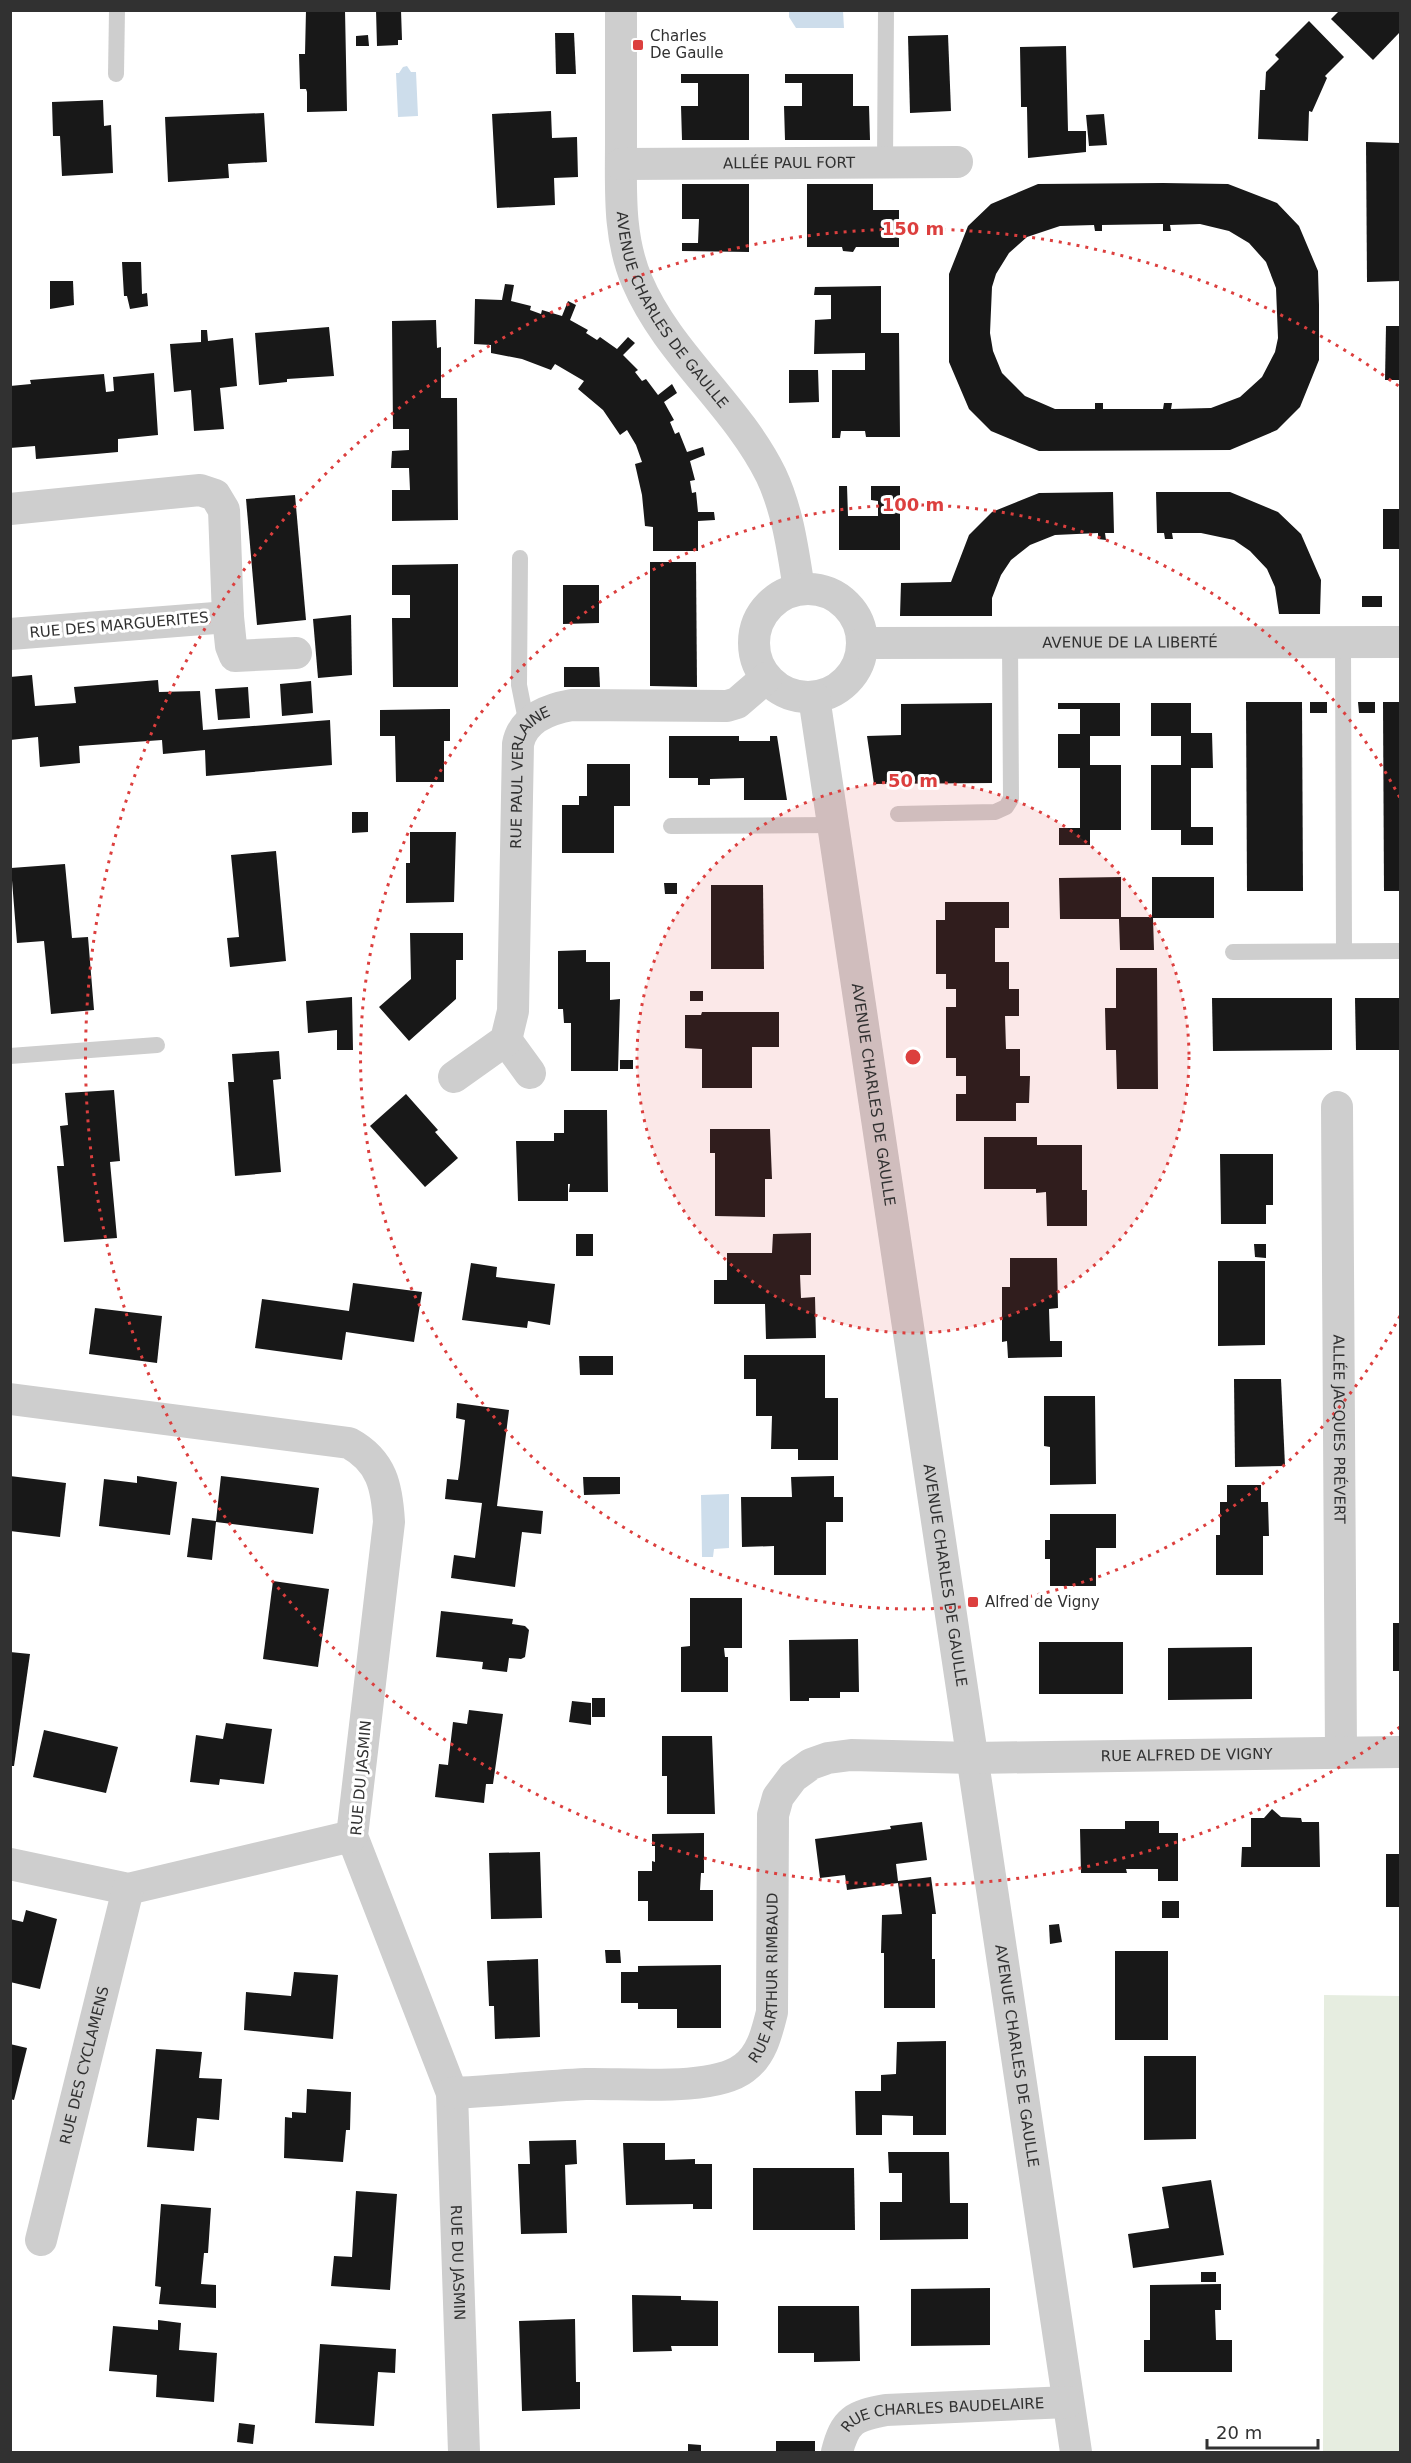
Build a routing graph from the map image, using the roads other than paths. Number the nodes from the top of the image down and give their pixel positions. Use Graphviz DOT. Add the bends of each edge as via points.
graph roads {
  1 [pos="117,10"];
  2 [pos="621,10"];
  3 [pos="886,10"];
  4 [pos="116,74"];
  5 [pos="957,162"];
  6 [pos="885,163"];
  7 [pos="621,164"];
  8 [pos="10,508"];
  9 [pos="520,558"];
  10 [pos="799,589"];
  11 [pos="228,617"];
  12 [pos="10,634"];
  13 [pos="1401,642"];
  14 [pos="862,643"];
  15 [pos="1010,643"];
  16 [pos="1343,643"];
  17 [pos="296,653"];
  18 [pos="766,678"];
  19 [pos="814,697"];
  20 [pos="527,724"];
  21 [pos="898,814"];
  22 [pos="833,825"];
  23 [pos="671,826"];
  24 [pos="1344,951"];
  25 [pos="1401,951"];
  26 [pos="1233,952"];
  27 [pos="506,1040"];
  28 [pos="157,1046"];
  29 [pos="10,1056"];
  30 [pos="530,1073"];
  31 [pos="454,1077"];
  32 [pos="1337,1107"];
  33 [pos="10,1399"];
  34 [pos="1401,1752"];
  35 [pos="1341,1753"];
  36 [pos="973,1758"];
  37 [pos="352,1836"];
  38 [pos="10,1864"];
  39 [pos="128,1889"];
  40 [pos="452,2093"];
  41 [pos="41,2240"];
  42 [pos="1068,2402"];
  43 [pos="464,2452"];
  44 [pos="837,2452"];
  45 [pos="1076,2452"];
  1 -- 4 [label="lane"];
  2 -- 7 [label="street, AVENUE CHARLES DE GAULLE"];
  3 -- 6 [label="lane"];
  5 -- 6 [label="street, ALLÉE PAUL FORT"];
  6 -- 7 [label="street, ALLÉE PAUL FORT"];
  7 -- 10 [label="street, AVENUE CHARLES DE GAULLE" via="623,233 637,284 770,474 790,531"];
  8 -- 11 [label="street, RUE DES MARGUERITES" via="200,490 215,495 224,510"];
  9 -- 20 [label="lane" via="519,685"];
  10 -- 14 [label="street" via="823,591 842,601 861,630"];
  10 -- 18 [label="street" via="769,605 756,628 753,642 757,662"];
  11 -- 12 [label="street, RUE DES MARGUERITES"];
  11 -- 17 [label="street, RUE DES MARGUERITES" via="235,656"];
  13 -- 16 [label="street, AVENUE DE LA LIBERTÉ"];
  14 -- 15 [label="street, AVENUE DE LA LIBERTÉ"];
  14 -- 19 [label="street" via="857,665 847,681"];
  15 -- 16 [label="street, AVENUE DE LA LIBERTÉ"];
  15 -- 21 [label="lane" via="1011,799 1006,807 995,812"];
  16 -- 24 [label="lane"];
  18 -- 19 [label="street" via="784,692"];
  18 -- 20 [label="street, RUE PAUL VERLAINE" via="727,706 572,705 554,708"];
  19 -- 22 [label="street, AVENUE CHARLES DE GAULLE"];
  20 -- 27 [label="street, RUE PAUL VERLAINE" via="518,744 513,1011"];
  22 -- 23 [label="lane"];
  22 -- 36 [label="street, AVENUE CHARLES DE GAULLE"];
  24 -- 25 [label="lane"];
  24 -- 26 [label="lane"];
  27 -- 30 [label="street"];
  27 -- 31 [label="street"];
  28 -- 29 [label="lane"];
  32 -- 35 [label="street, ALLÉE JACQUES PRÉVERT"];
  33 -- 37 [label="street, RUE DU JASMIN" via="349,1443 363,1450 374,1463 383,1480 389,1522"];
  34 -- 35 [label="street, RUE ALFRED DE VIGNY"];
  35 -- 36 [label="street, RUE ALFRED DE VIGNY"];
  36 -- 40 [label="street, RUE ARTHUR RIMBAUD" via="828,1758 793,1777 778,1797 773,1815 772,2012 766,2037 745,2068 722,2078 689,2083 586,2084"];
  36 -- 42 [label="street, AVENUE CHARLES DE GAULLE"];
  37 -- 39 [label="street"];
  37 -- 40 [label="street, RUE DU JASMIN"];
  38 -- 39 [label="street"];
  39 -- 41 [label="street, RUE DES CYCLAMENS"];
  40 -- 43 [label="street, RUE DU JASMIN"];
  42 -- 44 [label="street, RUE CHARLES BAUDELAIRE" via="865,2414 850,2421 841,2433"];
  42 -- 45 [label="street, AVENUE CHARLES DE GAULLE"];
}
